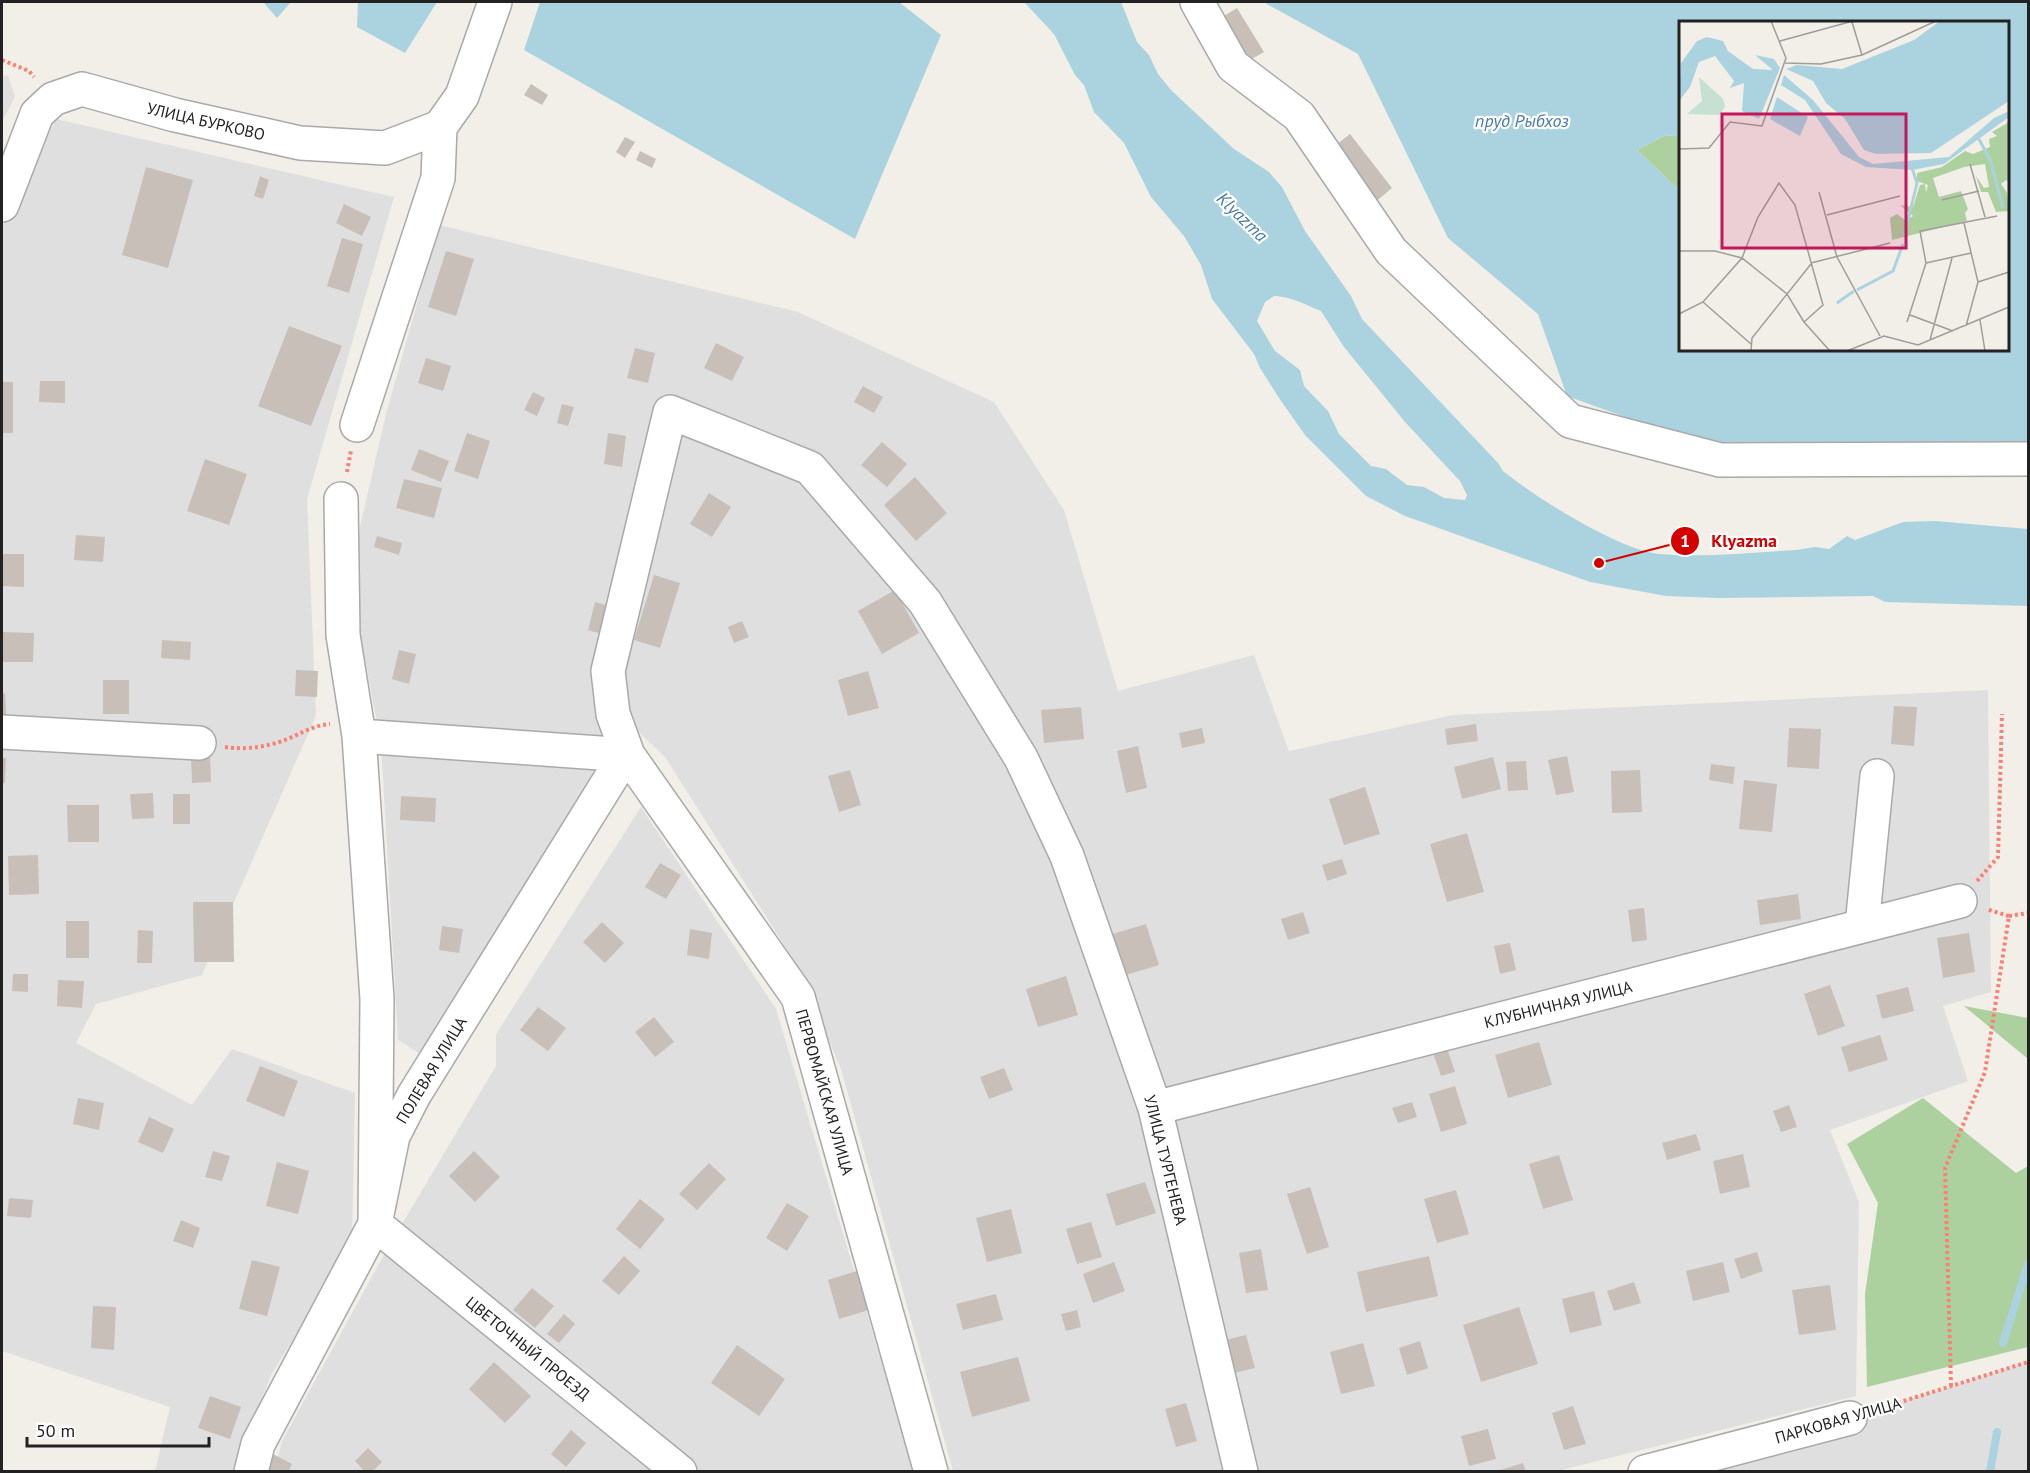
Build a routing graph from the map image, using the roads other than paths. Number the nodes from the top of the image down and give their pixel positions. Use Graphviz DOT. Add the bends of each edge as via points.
graph roads {
  1 [pos="495,2"];
  2 [pos="1197,2"];
  3 [pos="440,127"];
  4 [pos="2,205"];
  5 [pos="357,425"];
  6 [pos="2028,459"];
  7 [pos="340,499"];
  8 [pos="358,729"];
  9 [pos="2,732"];
  10 [pos="199,743"];
  11 [pos="628,755"];
  12 [pos="1878,776"];
  13 [pos="1067,856"];
  14 [pos="1960,901"];
  15 [pos="1862,926"];
  16 [pos="1155,1108"];
  17 [pos="375,1224"];
  18 [pos="1850,1418"];
  19 [pos="251,1472"];
  20 [pos="680,1472"];
  21 [pos="931,1472"];
  22 [pos="1241,1472"];
  23 [pos="1645,1472"];
  1 -- 3 [label="street" via="462,96"];
  2 -- 6 [label="street" via="1233,66 1299,116 1391,251 1570,422 1720,460"];
  3 -- 4 [label="street, УЛИЦА БУРКОВО" via="385,148 300,143 82,89 53,99 37,114"];
  3 -- 5 [label="street" via="438,178"];
  7 -- 8 [label="street" via="344,634"];
  8 -- 11 [label="street"];
  8 -- 17 [label="street" via="377,999"];
  9 -- 10 [label="street"];
  11 -- 13 [label="street, ПЕРВОМАЙСКАЯ УЛИЦА" via="613,714 608,671 670,412 810,468 925,602 1021,758"];
  11 -- 17 [label="street, ПОЛЕВАЯ УЛИЦА" via="414,1095 393,1136"];
  11 -- 21 [label="street, ПЕРВОМАЙСКАЯ УЛИЦА" via="798,997"];
  12 -- 15 [label="street"];
  13 -- 16 [label="street, УЛИЦА ТУРГЕНЕВА"];
  14 -- 15 [label="street, КЛУБНИЧНАЯ УЛИЦА"];
  15 -- 16 [label="street, КЛУБНИЧНАЯ УЛИЦА"];
  16 -- 22 [label="street, УЛИЦА ТУРГЕНЕВА"];
  17 -- 19 [label="street, ПОЛЕВАЯ УЛИЦА" via="258,1443"];
  17 -- 20 [label="street, ЦВЕТОЧНЫЙ ПРОЕЗД"];
  18 -- 23 [label="street, ПАРКОВАЯ УЛИЦА"];
}
